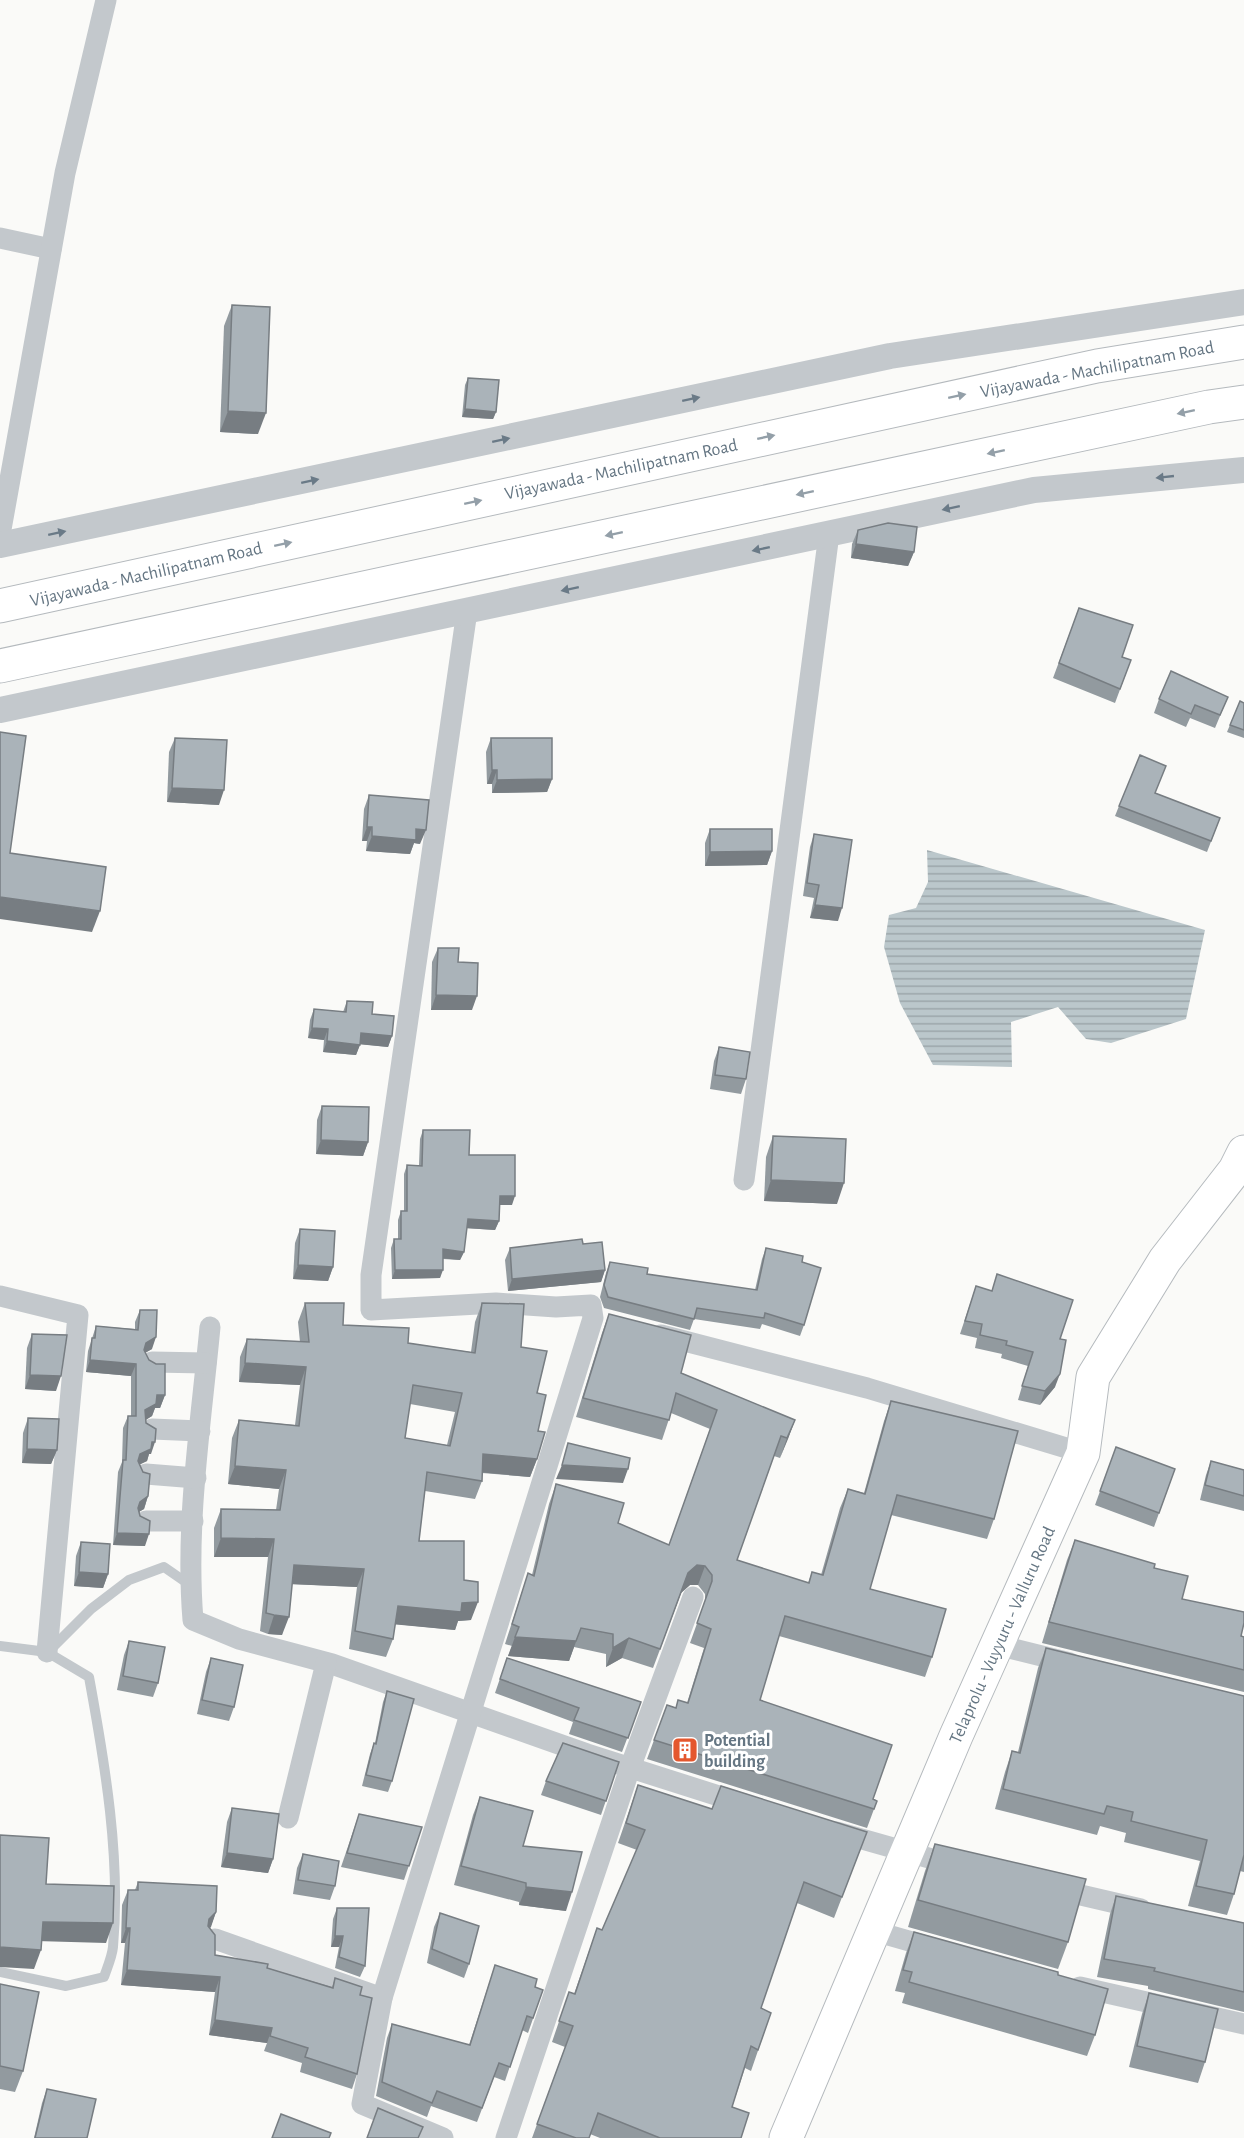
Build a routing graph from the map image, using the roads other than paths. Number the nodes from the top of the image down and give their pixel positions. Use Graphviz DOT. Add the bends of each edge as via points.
graph roads {
  1 [pos="106,0"];
  2 [pos="0,238"];
  3 [pos="51,249"];
  4 [pos="1244,302"];
  5 [pos="1244,342"];
  6 [pos="1244,402"];
  7 [pos="1244,470"];
  8 [pos="829,534"];
  9 [pos="0,535"];
  10 [pos="0,545"];
  11 [pos="0,606"];
  12 [pos="467,611"];
  13 [pos="0,666"];
  14 [pos="0,710"];
  15 [pos="1241,1165"];
  16 [pos="744,1180"];
  17 [pos="0,1296"];
  18 [pos="593,1318"];
  19 [pos="616,1324"];
  20 [pos="210,1327"];
  21 [pos="639,1330"];
  22 [pos="152,1362"];
  23 [pos="206,1363"];
  24 [pos="152,1429"];
  25 [pos="200,1431"];
  26 [pos="1083,1453"];
  27 [pos="146,1474"];
  28 [pos="196,1478"];
  29 [pos="146,1521"];
  30 [pos="193,1521"];
  31 [pos="190,1586"];
  32 [pos="693,1597"];
  33 [pos="997,1645"];
  34 [pos="0,1646"];
  35 [pos="47,1652"];
  36 [pos="326,1662"];
  37 [pos="1087,1667"];
  38 [pos="471,1713"];
  39 [pos="630,1768"];
  40 [pos="761,1809"];
  41 [pos="288,1818"];
  42 [pos="817,1826"];
  43 [pos="907,1854"];
  44 [pos="976,1870"];
  45 [pos="1034,1884"];
  46 [pos="1162,1914"];
  47 [pos="874,1930"];
  48 [pos="215,1939"];
  49 [pos="952,1953"];
  50 [pos="0,1972"];
  51 [pos="1064,1984"];
  52 [pos="382,1998"];
  53 [pos="1244,2024"];
  54 [pos="794,2136"];
  55 [pos="443,2138"];
  56 [pos="506,2138"];
  1 -- 3 [label="street"];
  2 -- 3 [label="street"];
  3 -- 9 [label="street"];
  10 -- 4 [label="street, one-way" via="890,356"];
  11 -- 5 [label="main road, Vijayawada - Machilipatnam Road, one-way" via="1097,366"];
  6 -- 13 [label="main road, one-way"];
  7 -- 8 [label="street, one-way" via="1034,490"];
  8 -- 12 [label="street, one-way"];
  8 -- 16 [label="street"];
  12 -- 14 [label="street"];
  12 -- 18 [label="street" via="372,1275 371,1310 496,1303 591,1305"];
  15 -- 26 [label="main road, Telaprolu - Vuyyuru - Valluru Road" via="1165,1260 1093,1377"];
  17 -- 35 [label="street" via="78,1315"];
  18 -- 19 [label="street"];
  18 -- 38 [label="street"];
  20 -- 23 [label="street"];
  21 -- 26 [label="street" via="867,1388"];
  22 -- 23 [label="street"];
  23 -- 25 [label="street"];
  24 -- 25 [label="street"];
  25 -- 28 [label="street"];
  26 -- 33 [label="main road, Telaprolu - Vuyyuru - Valluru Road"];
  27 -- 28 [label="street"];
  28 -- 30 [label="street"];
  29 -- 30 [label="street"];
  30 -- 31 [label="street"];
  31 -- 35 [label="lane" via="164,1567 129,1580 91,1609"];
  31 -- 36 [label="street" via="193,1620 239,1639"];
  32 -- 39 [label="street"];
  33 -- 37 [label="street"];
  33 -- 43 [label="main road, Telaprolu - Vuyyuru - Valluru Road"];
  34 -- 35 [label="lane"];
  35 -- 50 [label="lane" via="89,1677 100,1735 113,1857 113,1948 104,1977 66,1986"];
  36 -- 38 [label="street"];
  36 -- 41 [label="street"];
  38 -- 39 [label="street"];
  38 -- 52 [label="street"];
  39 -- 40 [label="street"];
  39 -- 56 [label="street"];
  42 -- 43 [label="street"];
  43 -- 44 [label="street"];
  43 -- 47 [label="main road, Telaprolu - Vuyyuru - Valluru Road"];
  45 -- 46 [label="street"];
  47 -- 49 [label="street"];
  47 -- 54 [label="main road, Telaprolu - Vuyyuru - Valluru Road"];
  48 -- 52 [label="street"];
  51 -- 53 [label="street"];
  52 -- 55 [label="street" via="362,2104"];
}
